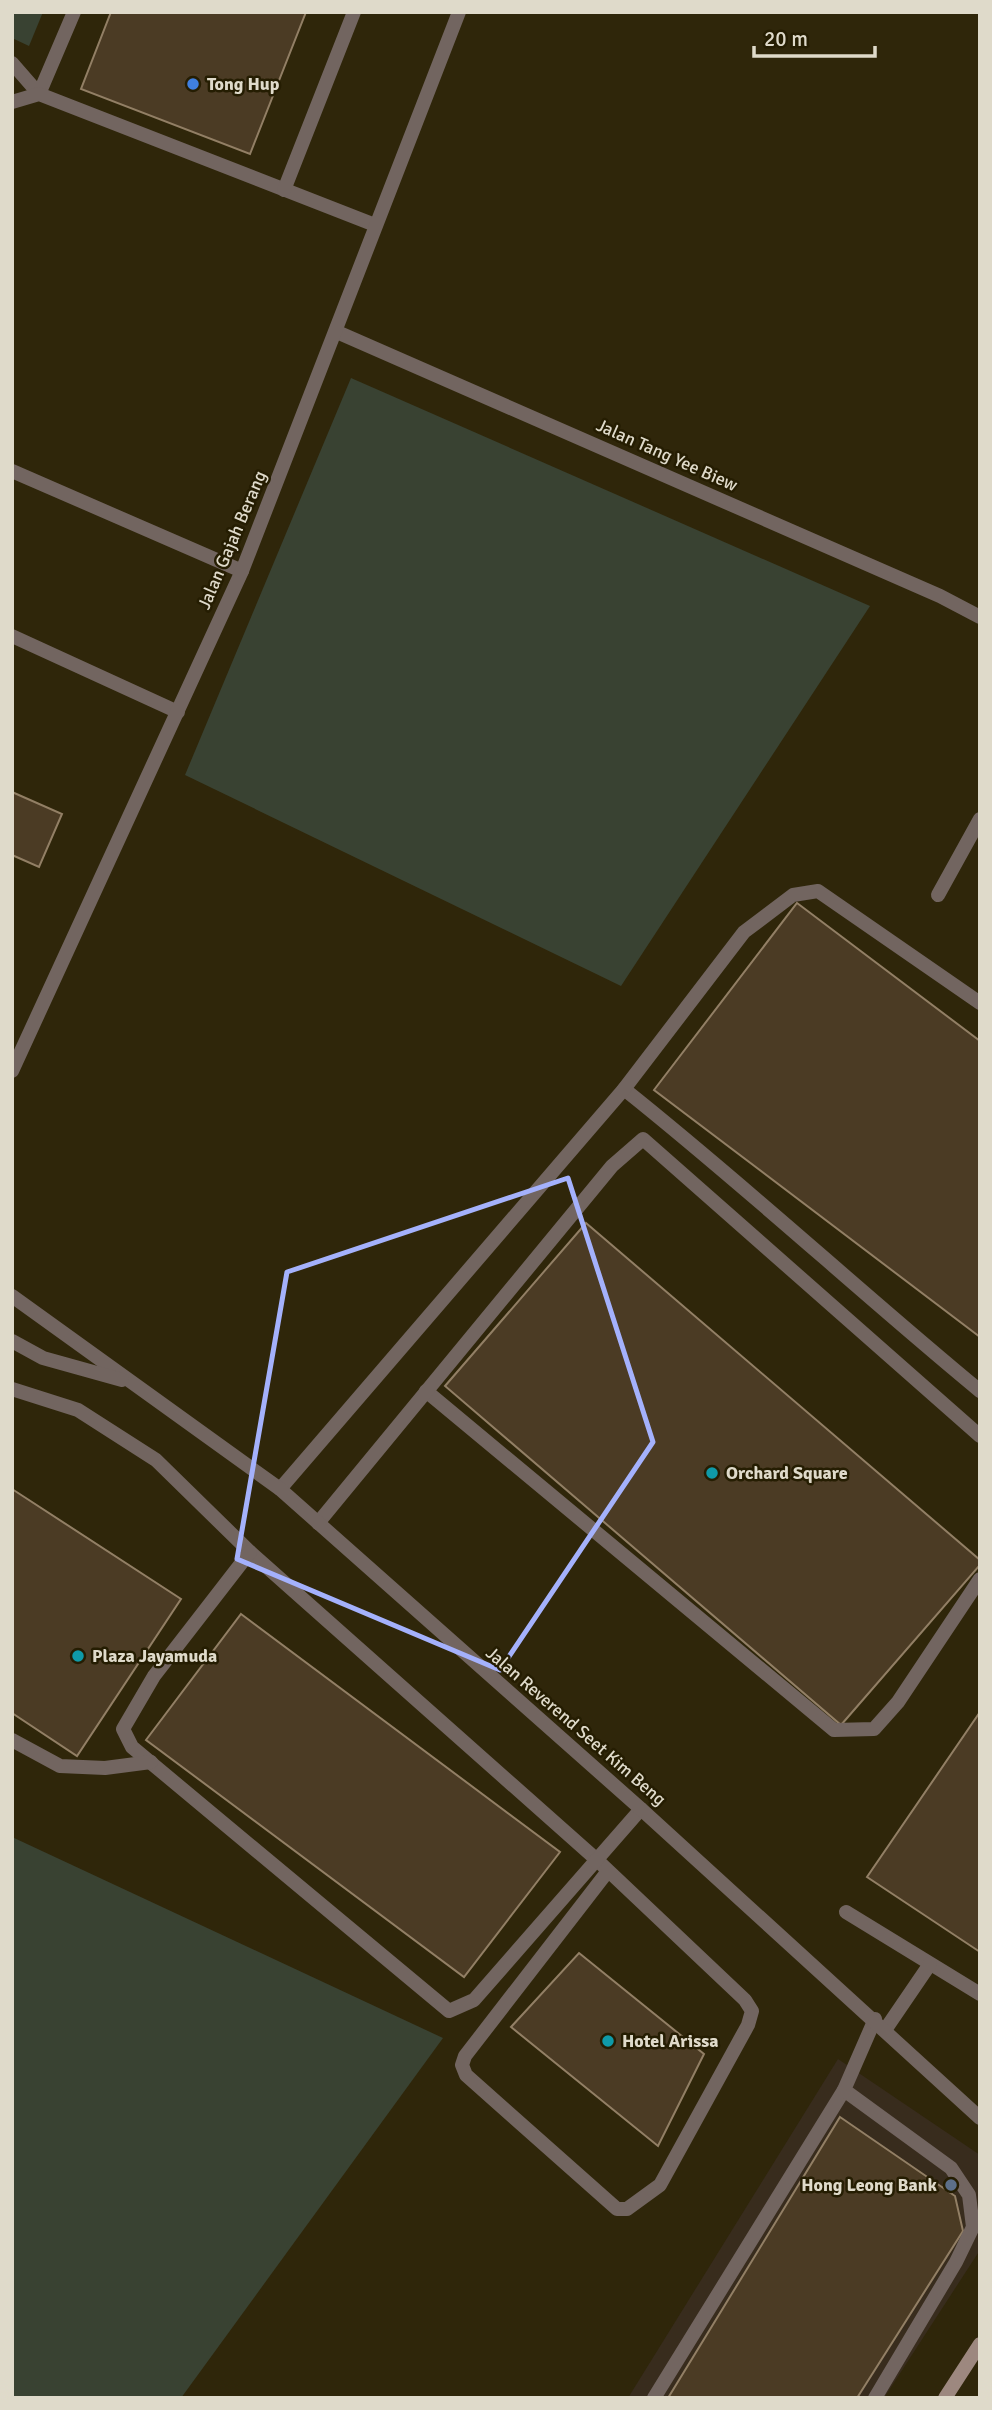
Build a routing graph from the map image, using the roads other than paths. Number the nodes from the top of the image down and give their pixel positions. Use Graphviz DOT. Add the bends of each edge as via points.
graph roads {
  1 [pos="74,12"];
  2 [pos="354,12"];
  3 [pos="459,12"];
  4 [pos="12,63"];
  5 [pos="39,94"];
  6 [pos="12,102"];
  7 [pos="284,190"];
  8 [pos="375,225"];
  9 [pos="337,332"];
  10 [pos="12,471"];
  11 [pos="242,571"];
  12 [pos="980,617"];
  13 [pos="12,636"];
  14 [pos="178,712"];
  15 [pos="980,819"];
  16 [pos="938,895"];
  17 [pos="980,1003"];
  18 [pos="16,1051"];
  19 [pos="12,1071"];
  20 [pos="624,1089"];
  21 [pos="12,1296"];
  22 [pos="12,1340"];
  23 [pos="130,1382"];
  24 [pos="12,1389"];
  25 [pos="426,1391"];
  26 [pos="980,1391"];
  27 [pos="980,1436"];
  28 [pos="280,1489"];
  29 [pos="318,1523"];
  30 [pos="250,1552"];
  31 [pos="980,1579"];
  32 [pos="12,1740"];
  33 [pos="151,1762"];
  34 [pos="642,1809"];
  35 [pos="603,1865"];
  36 [pos="846,1912"];
  37 [pos="930,1964"];
  38 [pos="980,1994"];
  39 [pos="880,2024"];
  40 [pos="844,2090"];
  41 [pos="980,2118"];
  42 [pos="980,2344"];
  43 [pos="654,2398"];
  44 [pos="875,2398"];
  45 [pos="945,2398"];
  1 -- 5 [label="street"];
  2 -- 7 [label="street"];
  3 -- 8 [label="street, Jalan Gajah Berang"];
  4 -- 5 [label="street"];
  5 -- 6 [label="street"];
  5 -- 7 [label="street"];
  7 -- 8 [label="street"];
  8 -- 9 [label="street, Jalan Gajah Berang"];
  9 -- 11 [label="street, Jalan Gajah Berang"];
  9 -- 12 [label="street, Jalan Tang Yee Biew"];
  10 -- 11 [label="street"];
  11 -- 14 [label="street, Jalan Gajah Berang"];
  13 -- 14 [label="street"];
  14 -- 18 [label="street, Jalan Gajah Berang"];
  15 -- 16 [label="street"];
  17 -- 20 [label="street" via="818,891 793,895 744,932"];
  18 -- 19 [label="street, Jalan Gajah Berang"];
  20 -- 26 [label="street"];
  20 -- 28 [label="street"];
  21 -- 23 [label="street, Jalan Reverend Seet Kim Beng"];
  22 -- 23 [label="street, Jalan Reverend Seet Kim Beng" via="43,1358"];
  23 -- 28 [label="street, Jalan Reverend Seet Kim Beng"];
  24 -- 30 [label="street" via="78,1410 156,1460"];
  25 -- 27 [label="street" via="612,1166 643,1139"];
  25 -- 29 [label="street"];
  25 -- 31 [label="street" via="834,1730 874,1729 898,1702"];
  28 -- 29 [label="street, Jalan Reverend Seet Kim Beng"];
  29 -- 34 [label="street, Jalan Reverend Seet Kim Beng"];
  30 -- 33 [label="street" via="154,1675 123,1729 132,1747"];
  30 -- 35 [label="street"];
  32 -- 33 [label="street" via="60,1766 105,1768"];
  33 -- 35 [label="street" via="449,2011 474,2000"];
  34 -- 35 [label="street"];
  34 -- 39 [label="street, Jalan Reverend Seet Kim Beng"];
  35 -- 35 [label="street" via="752,2011 660,2185 627,2208 617,2208 466,2075 462,2065"];
  36 -- 37 [label="street"];
  37 -- 38 [label="street"];
  37 -- 39 [label="street"];
  39 -- 40 [label="street"];
  39 -- 41 [label="street, Jalan Reverend Seet Kim Beng"];
  40 -- 43 [label="street"];
  40 -- 44 [label="street" via="951,2168 971,2206 973,2227 956,2262"];
  42 -- 45 [label="main road"];
}
